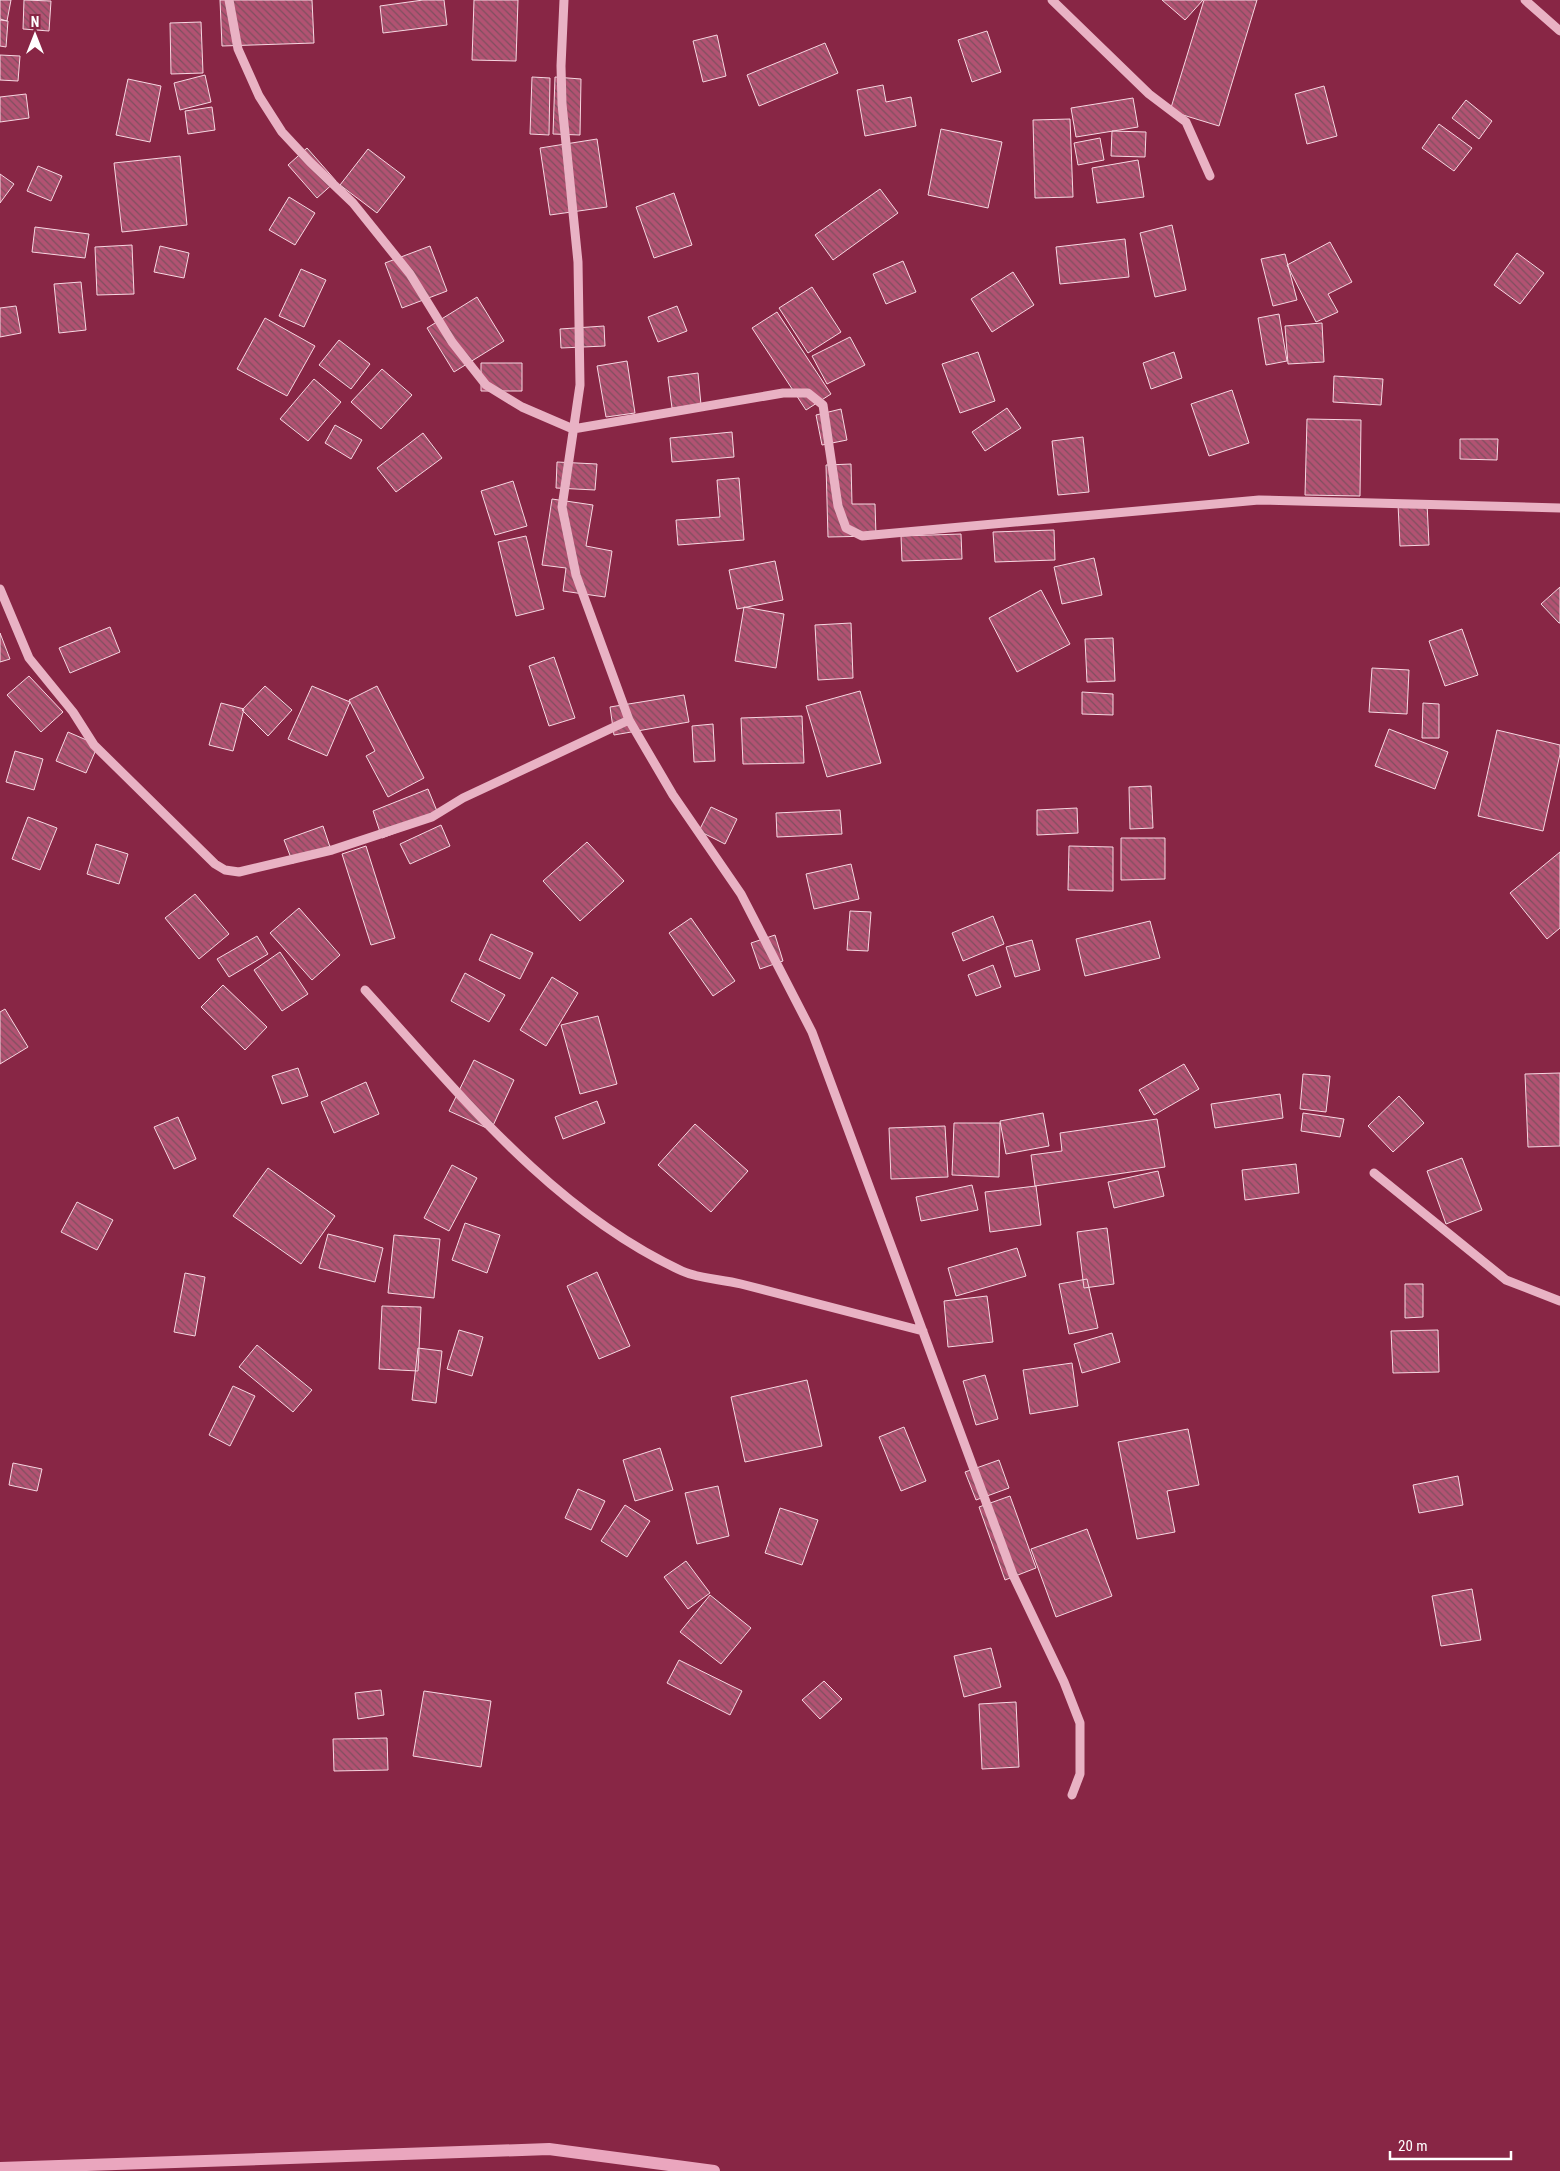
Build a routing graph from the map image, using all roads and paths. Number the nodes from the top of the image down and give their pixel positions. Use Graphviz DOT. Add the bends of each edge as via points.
graph roads {
  1 [pos="229,0"];
  2 [pos="564,0"];
  3 [pos="1052,0"];
  4 [pos="1526,0"];
  5 [pos="1560,31"];
  6 [pos="1210,176"];
  7 [pos="573,429"];
  8 [pos="1560,508"];
  9 [pos="0,589"];
  10 [pos="629,720"];
  11 [pos="365,990"];
  12 [pos="1374,1173"];
  13 [pos="1560,1301"];
  14 [pos="923,1331"];
  15 [pos="1072,1795"];
  1 -- 7 [label="street" via="238,49 259,96 282,132 359,210 410,274 452,342 486,385 522,407"];
  2 -- 7 [label="street" via="562,104 578,262 580,376"];
  3 -- 6 [label="street" via="1149,94 1186,122"];
  4 -- 5 [label="street"];
  7 -- 8 [label="street" via="783,393 808,393 823,405 838,506 846,528 862,536 1259,500"];
  7 -- 10 [label="street" via="562,507 576,575"];
  9 -- 10 [label="street" via="29,658 73,712 94,744 202,852 225,870 238,872 332,850 432,817 463,798"];
  10 -- 14 [label="street" via="673,795 741,894 812,1032"];
  11 -- 14 [label="street" via="484,1120 556,1188 617,1236 684,1272 737,1282"];
  12 -- 13 [label="street" via="1506,1280"];
  14 -- 15 [label="street" via="1013,1575 1080,1723 1080,1774"];
}
